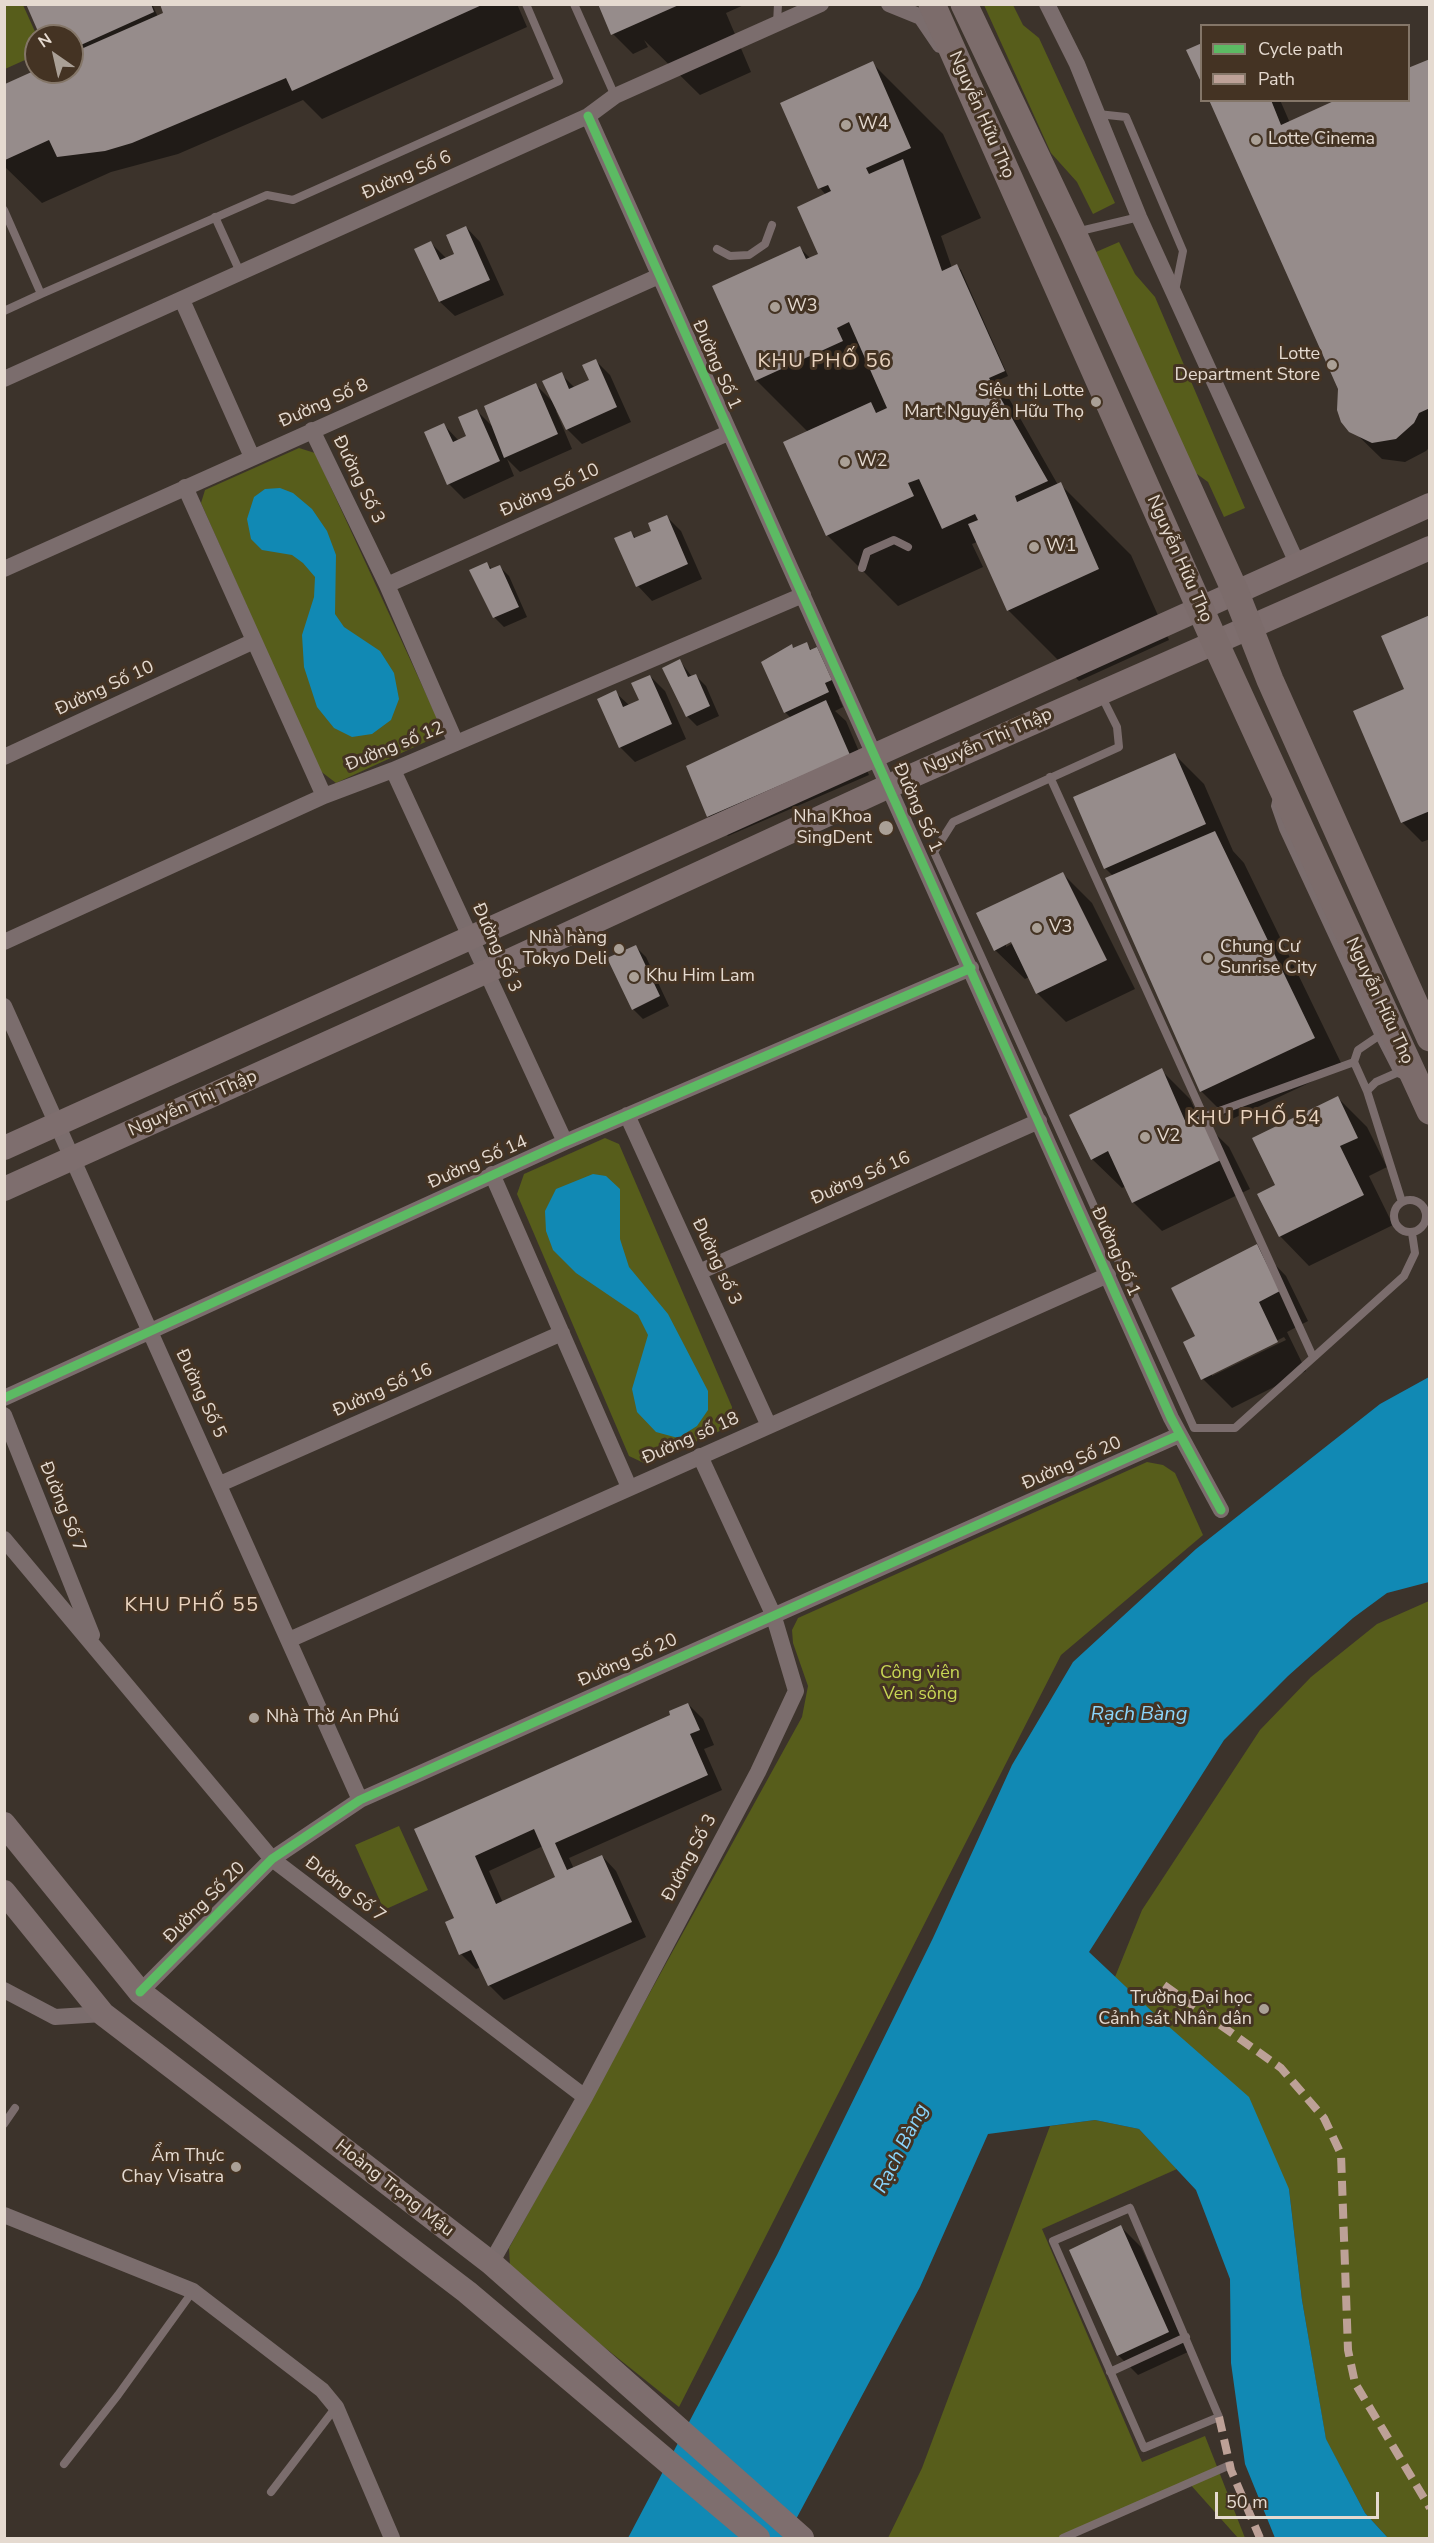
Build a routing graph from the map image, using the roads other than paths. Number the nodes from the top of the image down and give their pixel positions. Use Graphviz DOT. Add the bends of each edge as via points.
graph roads {
  1 [pos="526,4"];
  2 [pos="574,4"];
  3 [pos="778,4"];
  4 [pos="821,4"];
  5 [pos="889,4"];
  6 [pos="932,4"];
  7 [pos="964,4"];
  8 [pos="1047,4"];
  9 [pos="777,24"];
  10 [pos="965,80"];
  11 [pos="615,96"];
  12 [pos="1098,114"];
  13 [pos="588,116"];
  14 [pos="4,210"];
  15 [pos="215,217"];
  16 [pos="1139,217"];
  17 [pos="772,225"];
  18 [pos="1073,233"];
  19 [pos="717,249"];
  20 [pos="240,273"];
  21 [pos="659,276"];
  22 [pos="41,294"];
  23 [pos="1174,294"];
  24 [pos="182,300"];
  25 [pos="4,311"];
  26 [pos="4,379"];
  27 [pos="312,430"];
  28 [pos="728,433"];
  29 [pos="252,457"];
  30 [pos="185,487"];
  31 [pos="1430,505"];
  32 [pos="908,548"];
  33 [pos="1430,548"];
  34 [pos="1290,566"];
  35 [pos="4,568"];
  36 [pos="862,568"];
  37 [pos="387,585"];
  38 [pos="1235,591"];
  39 [pos="803,595"];
  40 [pos="1299,605"];
  41 [pos="1201,606"];
  42 [pos="1165,623"];
  43 [pos="1249,627"];
  44 [pos="254,641"];
  45 [pos="1215,642"];
  46 [pos="1179,658"];
  47 [pos="1100,693"];
  48 [pos="456,743"];
  49 [pos="876,754"];
  50 [pos="4,757"];
  51 [pos="393,770"];
  52 [pos="1050,777"];
  53 [pos="889,786"];
  54 [pos="324,796"];
  55 [pos="470,938"];
  56 [pos="4,942"];
  57 [pos="971,968"];
  58 [pos="485,972"];
  59 [pos="4,1006"];
  60 [pos="1385,1032"];
  61 [pos="1430,1038"];
  62 [pos="1353,1062"];
  63 [pos="1408,1074"];
  64 [pos="1367,1092"];
  65 [pos="1430,1111"];
  66 [pos="627,1115"];
  67 [pos="1203,1117"];
  68 [pos="1039,1121"];
  69 [pos="58,1124"];
  70 [pos="565,1142"];
  71 [pos="4,1148"];
  72 [pos="73,1159"];
  73 [pos="492,1174"];
  74 [pos="4,1189"];
  75 [pos="1402,1202"];
  76 [pos="1412,1233"];
  77 [pos="699,1272"];
  78 [pos="1108,1275"];
  79 [pos="150,1332"];
  80 [pos="561,1333"];
  81 [pos="1313,1358"];
  82 [pos="4,1398"];
  83 [pos="1176,1409"];
  84 [pos="4,1415"];
  85 [pos="769,1426"];
  86 [pos="1179,1435"];
  87 [pos="700,1456"];
  88 [pos="220,1484"];
  89 [pos="629,1487"];
  90 [pos="1221,1510"];
  91 [pos="4,1539"];
  92 [pos="773,1614"];
  93 [pos="289,1640"];
  94 [pos="97,1647"];
  95 [pos="360,1800"];
  96 [pos="4,1824"];
  97 [pos="272,1860"];
  98 [pos="4,1892"];
  99 [pos="4,1990"];
  100 [pos="140,1992"];
  101 [pos="104,2014"];
  102 [pos="585,2097"];
  103 [pos="15,2108"];
  104 [pos="4,2124"];
  105 [pos="4,2215"];
  106 [pos="491,2263"];
  107 [pos="193,2291"];
  108 [pos="1186,2337"];
  109 [pos="1110,2372"];
  110 [pos="336,2407"];
  111 [pos="63,2464"];
  112 [pos="1230,2465"];
  113 [pos="271,2492"];
  114 [pos="392,2538"];
  115 [pos="758,2538"];
  116 [pos="802,2538"];
  117 [pos="1063,2538"];
  1 -- 15 [label="lane" via="559,81 293,200 267,195"];
  2 -- 11 [label="lane"];
  3 -- 9 [label="lane"];
  4 -- 9 [label="street, Đường Số 6"];
  5 -- 10 [label="street" via="921,17"];
  6 -- 10 [label="main road, Nguyễn Hữu Thọ"];
  7 -- 18 [label="main road, Nguyễn Hữu Thọ"];
  8 -- 12 [label="street"];
  9 -- 11 [label="street, Đường Số 6"];
  10 -- 41 [label="main road, Nguyễn Hữu Thọ"];
  11 -- 13 [label="street, Đường Số 6"];
  12 -- 16 [label="street"];
  12 -- 23 [label="lane" via="1126,117 1170,220 1183,251"];
  13 -- 20 [label="street, Đường Số 6"];
  13 -- 21 [label="street, Đường Số 1"];
  14 -- 22 [label="lane"];
  15 -- 20 [label="lane"];
  15 -- 22 [label="lane"];
  16 -- 18 [label="lane"];
  16 -- 23 [label="street"];
  17 -- 19 [label="lane" via="765,244 749,255 730,256"];
  18 -- 38 [label="main road, Nguyễn Hữu Thọ"];
  20 -- 24 [label="street, Đường Số 6"];
  21 -- 27 [label="street, Đường Số 8"];
  21 -- 28 [label="street, Đường Số 1"];
  22 -- 25 [label="lane"];
  23 -- 34 [label="street"];
  24 -- 26 [label="street, Đường Số 6"];
  24 -- 29 [label="street"];
  27 -- 29 [label="street, Đường Số 8"];
  27 -- 37 [label="street, Đường Số 3"];
  28 -- 37 [label="street, Đường Số 10"];
  28 -- 39 [label="street, Đường Số 1"];
  29 -- 30 [label="street, Đường Số 8"];
  30 -- 35 [label="street, Đường Số 8"];
  30 -- 44 [label="street"];
  31 -- 34 [label="main road, Nguyễn Thị Thập"];
  32 -- 36 [label="lane" via="894,540 867,552"];
  33 -- 40 [label="main road, Nguyễn Thị Thập"];
  34 -- 38 [label="main road, Nguyễn Thị Thập"];
  34 -- 40 [label="main road"];
  37 -- 48 [label="street, Đường Số 3"];
  38 -- 41 [label="main road, Nguyễn Thị Thập"];
  38 -- 43 [label="main road, Nguyễn Hữu Thọ"];
  39 -- 48 [label="street, Đường số 12"];
  39 -- 49 [label="street, Đường Số 1"];
  40 -- 43 [label="main road, Nguyễn Thị Thập"];
  41 -- 42 [label="main road, Nguyễn Thị Thập"];
  41 -- 45 [label="main road, Nguyễn Hữu Thọ"];
  42 -- 46 [label="main road"];
  42 -- 49 [label="main road, Nguyễn Thị Thập"];
  43 -- 45 [label="main road, Nguyễn Thị Thập"];
  43 -- 61 [label="main road, Nguyễn Hữu Thọ"];
  44 -- 50 [label="street, Đường Số 10"];
  44 -- 54 [label="street"];
  45 -- 46 [label="main road, Nguyễn Thị Thập"];
  45 -- 60 [label="main road, Nguyễn Hữu Thọ" via="1281,785"];
  46 -- 47 [label="main road, Nguyễn Thị Thập"];
  47 -- 52 [label="lane" via="1117,727 1119,747"];
  47 -- 53 [label="main road, Nguyễn Thị Thập"];
  48 -- 51 [label="street, Đường số 12"];
  49 -- 53 [label="street, Đường Số 1"];
  49 -- 55 [label="main road, Nguyễn Thị Thập"];
  51 -- 54 [label="street, Đường số 12"];
  51 -- 55 [label="street, Đường Số 3"];
  52 -- 67 [label="lane"];
  52 -- 83 [label="lane" via="953,822 934,852"];
  53 -- 57 [label="street, Đường Số 1"];
  53 -- 58 [label="main road, Nguyễn Thị Thập"];
  54 -- 56 [label="street, Đường số 12"];
  55 -- 58 [label="street, Đường Số 3"];
  55 -- 69 [label="main road, Nguyễn Thị Thập"];
  57 -- 66 [label="street, Đường Số 14"];
  57 -- 68 [label="street, Đường Số 1"];
  58 -- 70 [label="street, Đường Số 3"];
  58 -- 72 [label="main road, Nguyễn Thị Thập"];
  59 -- 69 [label="street, Đường Số 5"];
  60 -- 62 [label="lane" via="1358,1050"];
  60 -- 63 [label="main road, Nguyễn Hữu Thọ"];
  62 -- 64 [label="lane"];
  62 -- 67 [label="lane"];
  63 -- 64 [label="lane" via="1376,1082"];
  63 -- 65 [label="main road, Nguyễn Hữu Thọ"];
  64 -- 75 [label="lane"];
  66 -- 70 [label="street, Đường Số 14"];
  66 -- 77 [label="street, Đường số 3"];
  67 -- 81 [label="lane"];
  68 -- 77 [label="street, Đường Số 16"];
  68 -- 78 [label="street, Đường Số 1"];
  69 -- 71 [label="main road"];
  69 -- 72 [label="street, Đường Số 5"];
  70 -- 73 [label="street, Đường Số 14"];
  72 -- 74 [label="main road, Nguyễn Thị Thập"];
  72 -- 79 [label="street, Đường Số 5"];
  73 -- 79 [label="street, Đường Số 14"];
  73 -- 80 [label="street"];
  75 -- 76 [label="lane" via="1394,1219 1403,1232"];
  75 -- 76 [label="lane" via="1414,1200 1425,1208 1425,1224"];
  76 -- 81 [label="lane" via="1415,1253 1404,1276"];
  77 -- 85 [label="street, Đường số 3"];
  78 -- 83 [label="street, Đường Số 1"];
  78 -- 85 [label="street, Đường số 18"];
  79 -- 82 [label="street, Đường Số 14"];
  79 -- 88 [label="street, Đường Số 5"];
  80 -- 88 [label="street, Đường Số 16"];
  80 -- 89 [label="street"];
  81 -- 83 [label="lane" via="1235,1428 1194,1428"];
  83 -- 86 [label="street, Đường Số 1"];
  84 -- 94 [label="street, Đường Số 7"];
  85 -- 87 [label="street, Đường số 18"];
  86 -- 90 [label="street, Đường Số 1"];
  86 -- 92 [label="street, Đường Số 20"];
  87 -- 89 [label="street, Đường số 18"];
  87 -- 92 [label="street, Đường Số 3"];
  88 -- 93 [label="street, Đường Số 5"];
  89 -- 93 [label="street, Đường số 18"];
  91 -- 94 [label="street, Đường Số 7"];
  92 -- 95 [label="street, Đường Số 20"];
  92 -- 102 [label="street, Đường Số 3" via="796,1691 758,1772"];
  93 -- 95 [label="street, Đường Số 5"];
  94 -- 97 [label="street, Đường Số 7"];
  95 -- 97 [label="street, Đường Số 20"];
  96 -- 100 [label="main road, Hoàng Trọng Mậu"];
  97 -- 100 [label="street, Đường Số 20"];
  97 -- 102 [label="street, Đường Số 7"];
  98 -- 101 [label="main road, Hoàng Trọng Mậu"];
  99 -- 101 [label="street" via="55,2017"];
  100 -- 101 [label="main road"];
  100 -- 106 [label="main road, Hoàng Trọng Mậu"];
  101 -- 115 [label="main road, Hoàng Trọng Mậu" via="467,2292"];
  102 -- 106 [label="street, Đường Số 3"];
  103 -- 104 [label="lane"];
  105 -- 107 [label="street"];
  106 -- 116 [label="main road, Hoàng Trọng Mậu"];
  107 -- 110 [label="street" via="322,2390"];
  107 -- 111 [label="lane"];
  108 -- 109 [label="lane"];
  108 -- 109 [label="lane" via="1218,2417 1144,2448"];
  108 -- 109 [label="lane" via="1130,2208 1053,2241"];
  110 -- 113 [label="lane"];
  110 -- 114 [label="street"];
  112 -- 117 [label="lane"];
}
